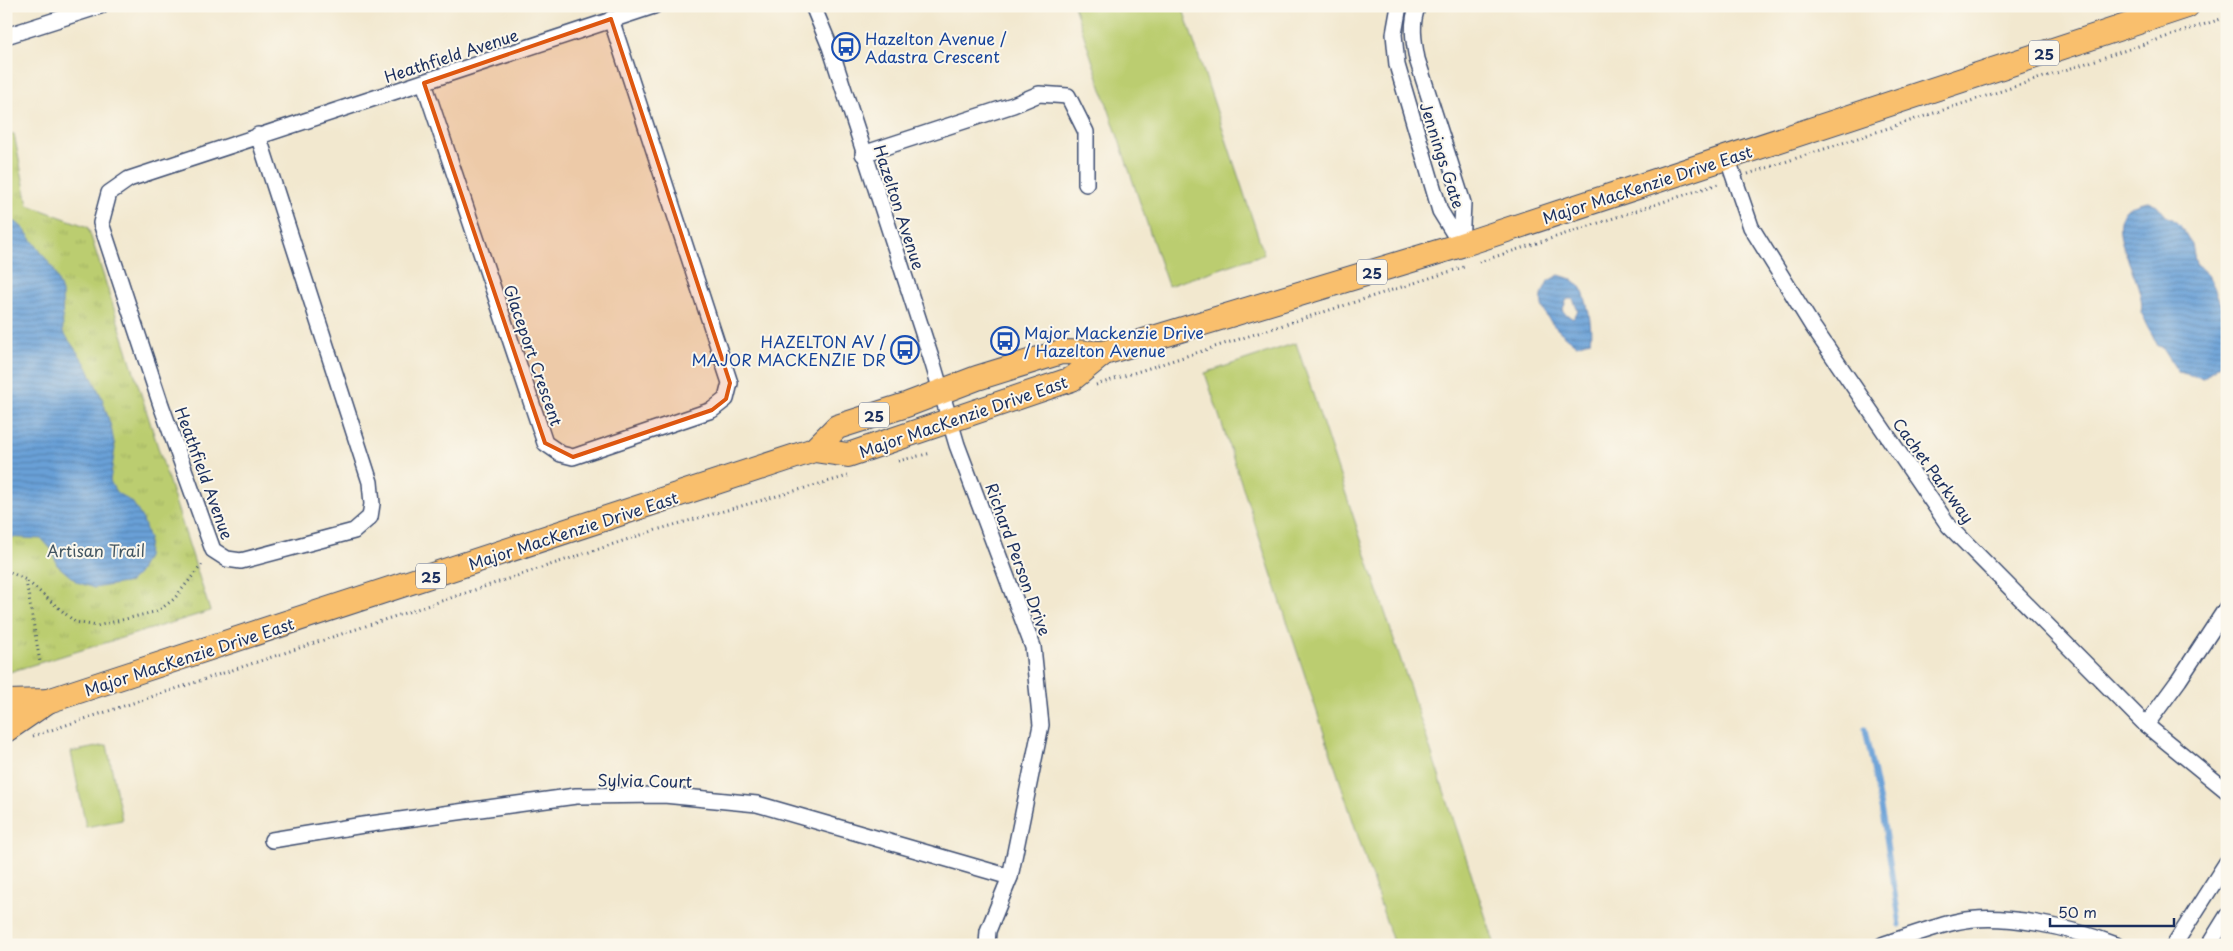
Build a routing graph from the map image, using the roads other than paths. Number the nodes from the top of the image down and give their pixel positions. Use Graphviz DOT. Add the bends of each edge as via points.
graph roads {
  1 [pos="100,6"];
  2 [pos="654,6"];
  3 [pos="812,6"];
  4 [pos="1400,6"];
  5 [pos="1418,6"];
  6 [pos="2187,6"];
  7 [pos="611,19"];
  8 [pos="6,36"];
  9 [pos="1417,59"];
  10 [pos="1397,64"];
  11 [pos="424,83"];
  12 [pos="258,135"];
  13 [pos="864,154"];
  14 [pos="1727,157"];
  15 [pos="1086,184"];
  16 [pos="1461,245"];
  17 [pos="1104,353"];
  18 [pos="941,391"];
  19 [pos="950,421"];
  20 [pos="814,450"];
  21 [pos="2227,607"];
  22 [pos="48,701"];
  23 [pos="6,702"];
  24 [pos="2146,725"];
  25 [pos="16,735"];
  26 [pos="2227,791"];
  27 [pos="272,840"];
  28 [pos="2227,862"];
  29 [pos="1010,877"];
  30 [pos="2227,916"];
  31 [pos="987,945"];
  32 [pos="1882,945"];
  33 [pos="2116,945"];
  34 [pos="2174,945"];
  35 [pos="2209,945"];
  1 -- 8 [label="street"];
  2 -- 7 [label="street, Heathfield Avenue"];
  3 -- 13 [label="street, Hazelton Avenue" via="830,47"];
  4 -- 10 [label="street, Jennings Gate" via="1394,34"];
  5 -- 9 [label="street, Jennings Gate" via="1414,39"];
  6 -- 14 [label="main road, Major MacKenzie Drive East / 25"];
  7 -- 11 [label="street, Heathfield Avenue"];
  7 -- 11 [label="street, Glaceport Crescent" via="730,383 726,399 712,410 573,457 561,454 545,443"];
  9 -- 10 [label="street"];
  9 -- 16 [label="street, Jennings Gate" via="1463,203"];
  10 -- 16 [label="street, Jennings Gate" via="1440,211"];
  11 -- 12 [label="street, Heathfield Avenue"];
  12 -- 12 [label="street, Heathfield Avenue" via="370,482 372,504 370,518 354,531 240,562 227,559 213,550 101,223 109,193 129,179"];
  13 -- 15 [label="street" via="1039,94 1054,94 1068,96 1086,132"];
  13 -- 18 [label="street, Hazelton Avenue"];
  14 -- 16 [label="main road, Major MacKenzie Drive East / 25"];
  14 -- 24 [label="street, Cachet Parkway" via="1751,227 1813,327 1949,526"];
  16 -- 17 [label="main road, Major MacKenzie Drive East / 25"];
  17 -- 18 [label="main road, Major MacKenzie Drive East / 25" via="1062,352"];
  17 -- 19 [label="main road, Major MacKenzie Drive East / 25" via="1072,379"];
  18 -- 19 [label="street, Hazelton Avenue"];
  18 -- 20 [label="main road, Major MacKenzie Drive East / 25" via="837,427"];
  19 -- 20 [label="main road, Major MacKenzie Drive East / 25" via="848,455"];
  19 -- 29 [label="street, Richard Person Drive" via="1033,647 1041,725"];
  20 -- 22 [label="main road, Major MacKenzie Drive East / 25"];
  21 -- 24 [label="street"];
  22 -- 23 [label="main road, Major MacKenzie Drive East / 25"];
  22 -- 25 [label="main road, Major MacKenzie Drive East / 25"];
  24 -- 26 [label="street, Cachet Parkway"];
  27 -- 29 [label="street, Sylvia Court" via="576,796 664,794 757,804"];
  28 -- 34 [label="street"];
  29 -- 31 [label="street, Richard Person Drive" via="988,931"];
  30 -- 35 [label="street"];
  32 -- 33 [label="street" via="1957,921 2006,918 2087,934"];
}
